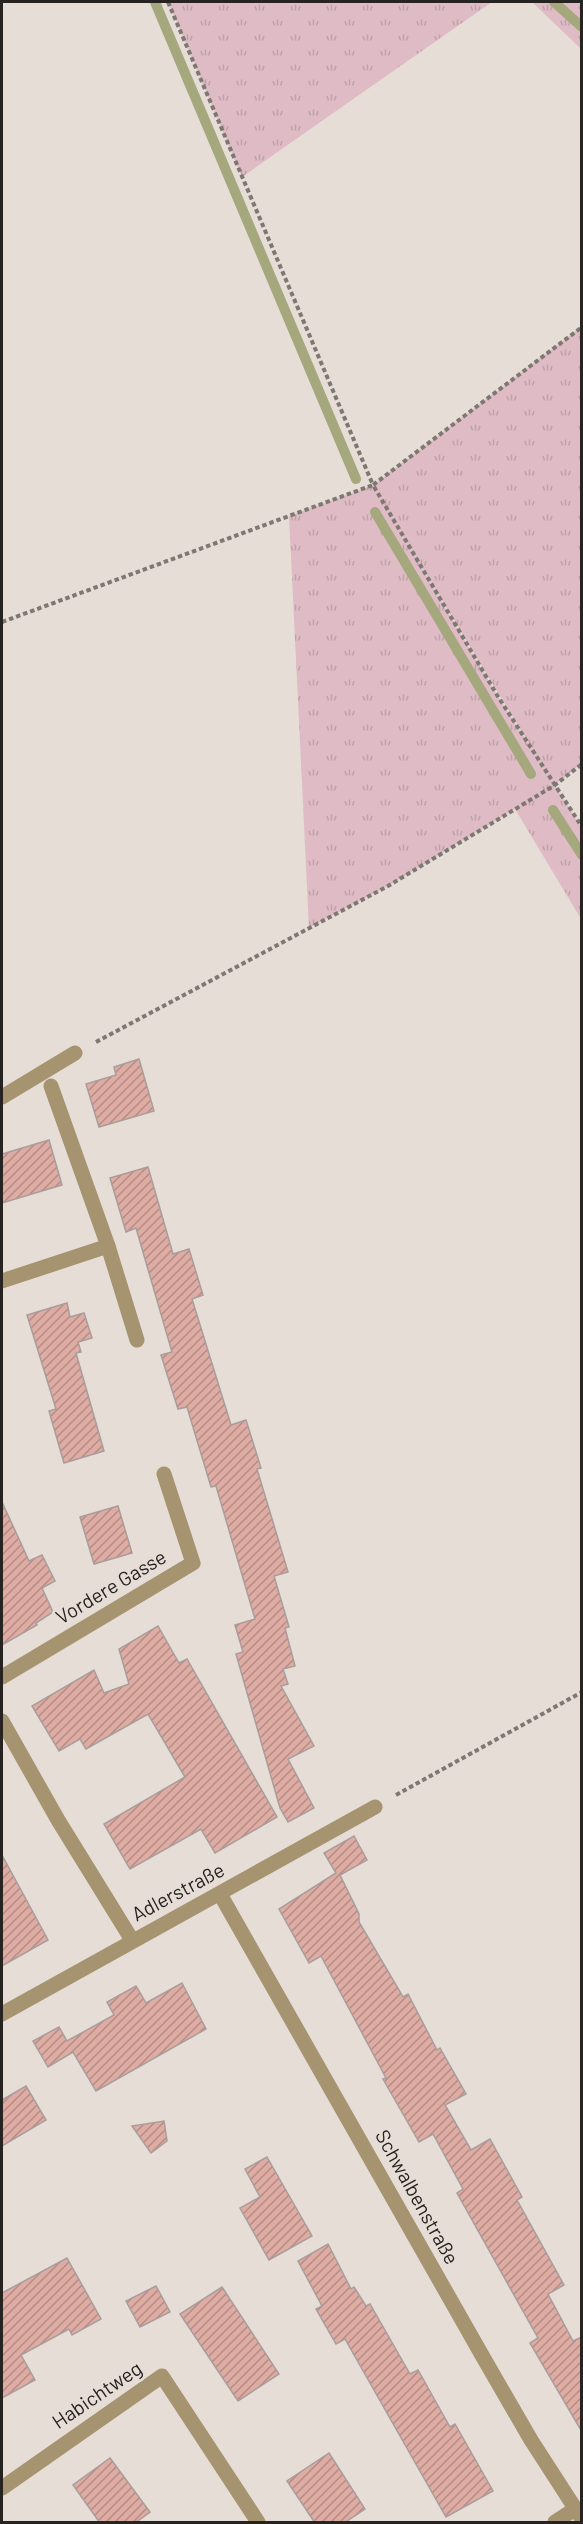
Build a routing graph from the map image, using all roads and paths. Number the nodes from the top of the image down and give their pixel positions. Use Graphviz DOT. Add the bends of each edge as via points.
graph roads {
  1 [pos="168,2"];
  2 [pos="582,327"];
  3 [pos="373,485"];
  4 [pos="2,622"];
  5 [pos="582,765"];
  6 [pos="555,785"];
  7 [pos="582,827"];
  8 [pos="75,1053"];
  9 [pos="51,1086"];
  10 [pos="2,1097"];
  11 [pos="108,1246"];
  12 [pos="2,1281"];
  13 [pos="137,1341"];
  14 [pos="164,1474"];
  15 [pos="2,1677"];
  16 [pos="582,1692"];
  17 [pos="2,1721"];
  18 [pos="375,1807"];
  19 [pos="220,1894"];
  20 [pos="132,1940"];
  21 [pos="2,2014"];
  22 [pos="2,2488"];
  23 [pos="578,2514"];
  24 [pos="258,2523"];
  25 [pos="555,2523"];
  1 -- 3 [label="path"];
  2 -- 3 [label="path"];
  3 -- 4 [label="path"];
  3 -- 6 [label="path" via="496,695"];
  5 -- 6 [label="path"];
  6 -- 7 [label="path"];
  6 -- 8 [label="path" via="388,886"];
  8 -- 10 [label="street"];
  9 -- 11 [label="street"];
  11 -- 12 [label="street"];
  11 -- 13 [label="street"];
  14 -- 15 [label="street, Vordere Gasse" via="193,1563"];
  16 -- 18 [label="path"];
  17 -- 20 [label="street"];
  18 -- 19 [label="street, Adlerstraße"];
  19 -- 20 [label="street, Adlerstraße"];
  19 -- 23 [label="street, Schwalbenstraße" via="483,2357"];
  20 -- 21 [label="street, Adlerstraße"];
  22 -- 24 [label="street, Habichtweg" via="162,2376"];
  23 -- 25 [label="street"];
}
